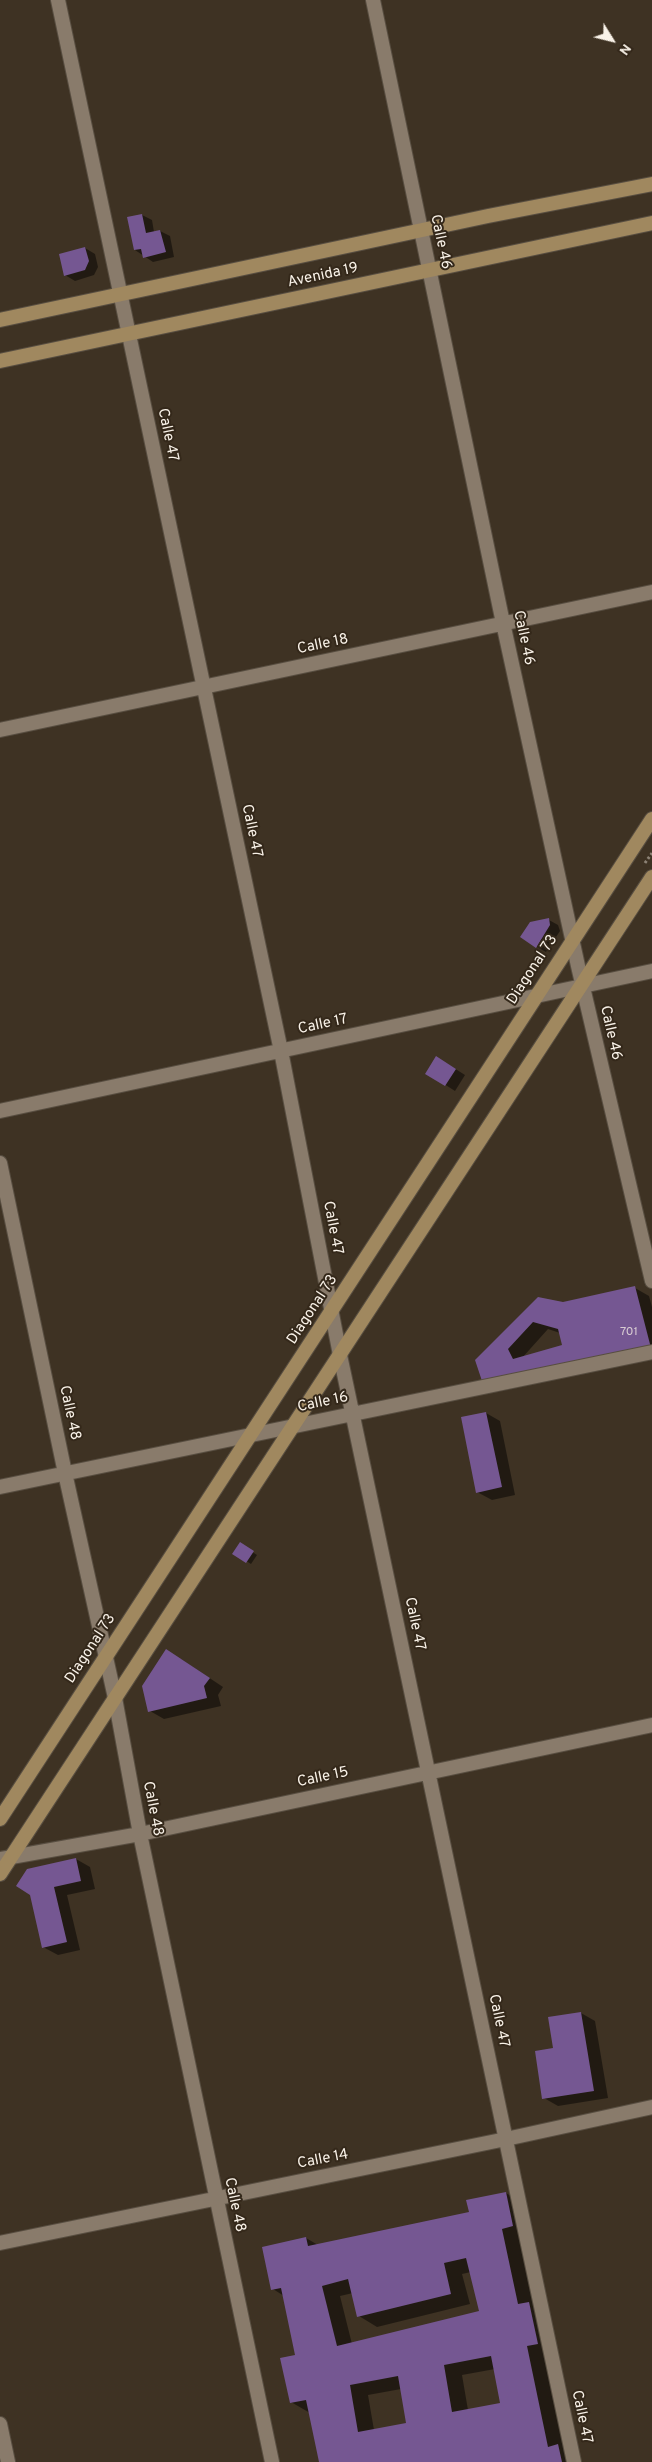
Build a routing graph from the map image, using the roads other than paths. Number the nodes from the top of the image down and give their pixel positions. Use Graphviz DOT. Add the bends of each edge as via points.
graph roads {
  1 [pos="58,0"];
  2 [pos="373,0"];
  3 [pos="652,184"];
  4 [pos="652,223"];
  5 [pos="421,230"];
  6 [pos="429,270"];
  7 [pos="121,295"];
  8 [pos="0,320"];
  9 [pos="129,333"];
  10 [pos="0,361"];
  11 [pos="652,592"];
  12 [pos="503,623"];
  13 [pos="204,686"];
  14 [pos="0,730"];
  15 [pos="652,819"];
  16 [pos="652,877"];
  17 [pos="572,940"];
  18 [pos="652,971"];
  19 [pos="582,985"];
  20 [pos="536,996"];
  21 [pos="281,1051"];
  22 [pos="0,1111"];
  23 [pos="0,1163"];
  24 [pos="652,1281"];
  25 [pos="331,1312"];
  26 [pos="652,1352"];
  27 [pos="340,1355"];
  28 [pos="353,1414"];
  29 [pos="293,1426"];
  30 [pos="250,1436"];
  31 [pos="65,1473"];
  32 [pos="0,1487"];
  33 [pos="106,1656"];
  34 [pos="115,1698"];
  35 [pos="652,1725"];
  36 [pos="428,1772"];
  37 [pos="0,1819"];
  38 [pos="140,1834"];
  39 [pos="6,1858"];
  40 [pos="0,1874"];
  41 [pos="652,2107"];
  42 [pos="506,2139"];
  43 [pos="216,2198"];
  44 [pos="0,2243"];
  45 [pos="0,2424"];
  46 [pos="8,2462"];
  47 [pos="272,2462"];
  48 [pos="574,2462"];
  1 -- 7 [label="street, Calle 47"];
  2 -- 5 [label="street, Calle 46"];
  3 -- 5 [label="main road, Avenida 19"];
  4 -- 6 [label="main road, Avenida 19"];
  5 -- 6 [label="street, Calle 46"];
  5 -- 7 [label="main road, Avenida 19"];
  6 -- 9 [label="main road, Avenida 19"];
  6 -- 12 [label="street, Calle 46"];
  7 -- 8 [label="main road, Avenida 19"];
  7 -- 9 [label="street, Calle 47"];
  9 -- 10 [label="main road, Avenida 19"];
  9 -- 13 [label="street, Calle 47"];
  11 -- 12 [label="street, Calle 18"];
  12 -- 13 [label="street, Calle 18"];
  12 -- 17 [label="street, Calle 46"];
  13 -- 14 [label="street, Calle 18"];
  13 -- 21 [label="street, Calle 47"];
  15 -- 17 [label="main road, Diagonal 73"];
  16 -- 19 [label="main road"];
  17 -- 19 [label="street, Calle 46"];
  17 -- 20 [label="main road, Diagonal 73"];
  18 -- 19 [label="street, Calle 17"];
  19 -- 20 [label="street, Calle 17"];
  19 -- 24 [label="street, Calle 46"];
  19 -- 27 [label="main road"];
  20 -- 21 [label="street, Calle 17"];
  20 -- 25 [label="main road, Diagonal 73"];
  21 -- 22 [label="street, Calle 17"];
  21 -- 25 [label="street, Calle 47"];
  23 -- 31 [label="street, Calle 48"];
  25 -- 27 [label="street, Calle 47"];
  25 -- 30 [label="main road, Diagonal 73"];
  26 -- 28 [label="street, Calle 16"];
  27 -- 28 [label="street, Calle 47"];
  27 -- 29 [label="main road"];
  28 -- 29 [label="street, Calle 16"];
  28 -- 36 [label="street, Calle 47"];
  29 -- 30 [label="street, Calle 16"];
  29 -- 34 [label="main road"];
  30 -- 31 [label="street, Calle 16"];
  30 -- 33 [label="main road, Diagonal 73"];
  31 -- 32 [label="street, Calle 16"];
  31 -- 33 [label="street, Calle 48"];
  33 -- 34 [label="street, Calle 48"];
  33 -- 37 [label="main road, Diagonal 73"];
  34 -- 38 [label="street, Calle 48"];
  34 -- 39 [label="main road"];
  35 -- 36 [label="street, Calle 15"];
  36 -- 38 [label="street, Calle 15"];
  36 -- 42 [label="street, Calle 47"];
  38 -- 39 [label="street, Calle 15"];
  38 -- 43 [label="street, Calle 48"];
  39 -- 40 [label="main road"];
  41 -- 42 [label="street, Calle 14"];
  42 -- 43 [label="street, Calle 14"];
  42 -- 48 [label="street, Calle 47"];
  43 -- 44 [label="street, Calle 14"];
  43 -- 47 [label="street, Calle 48"];
  45 -- 46 [label="street"];
}
